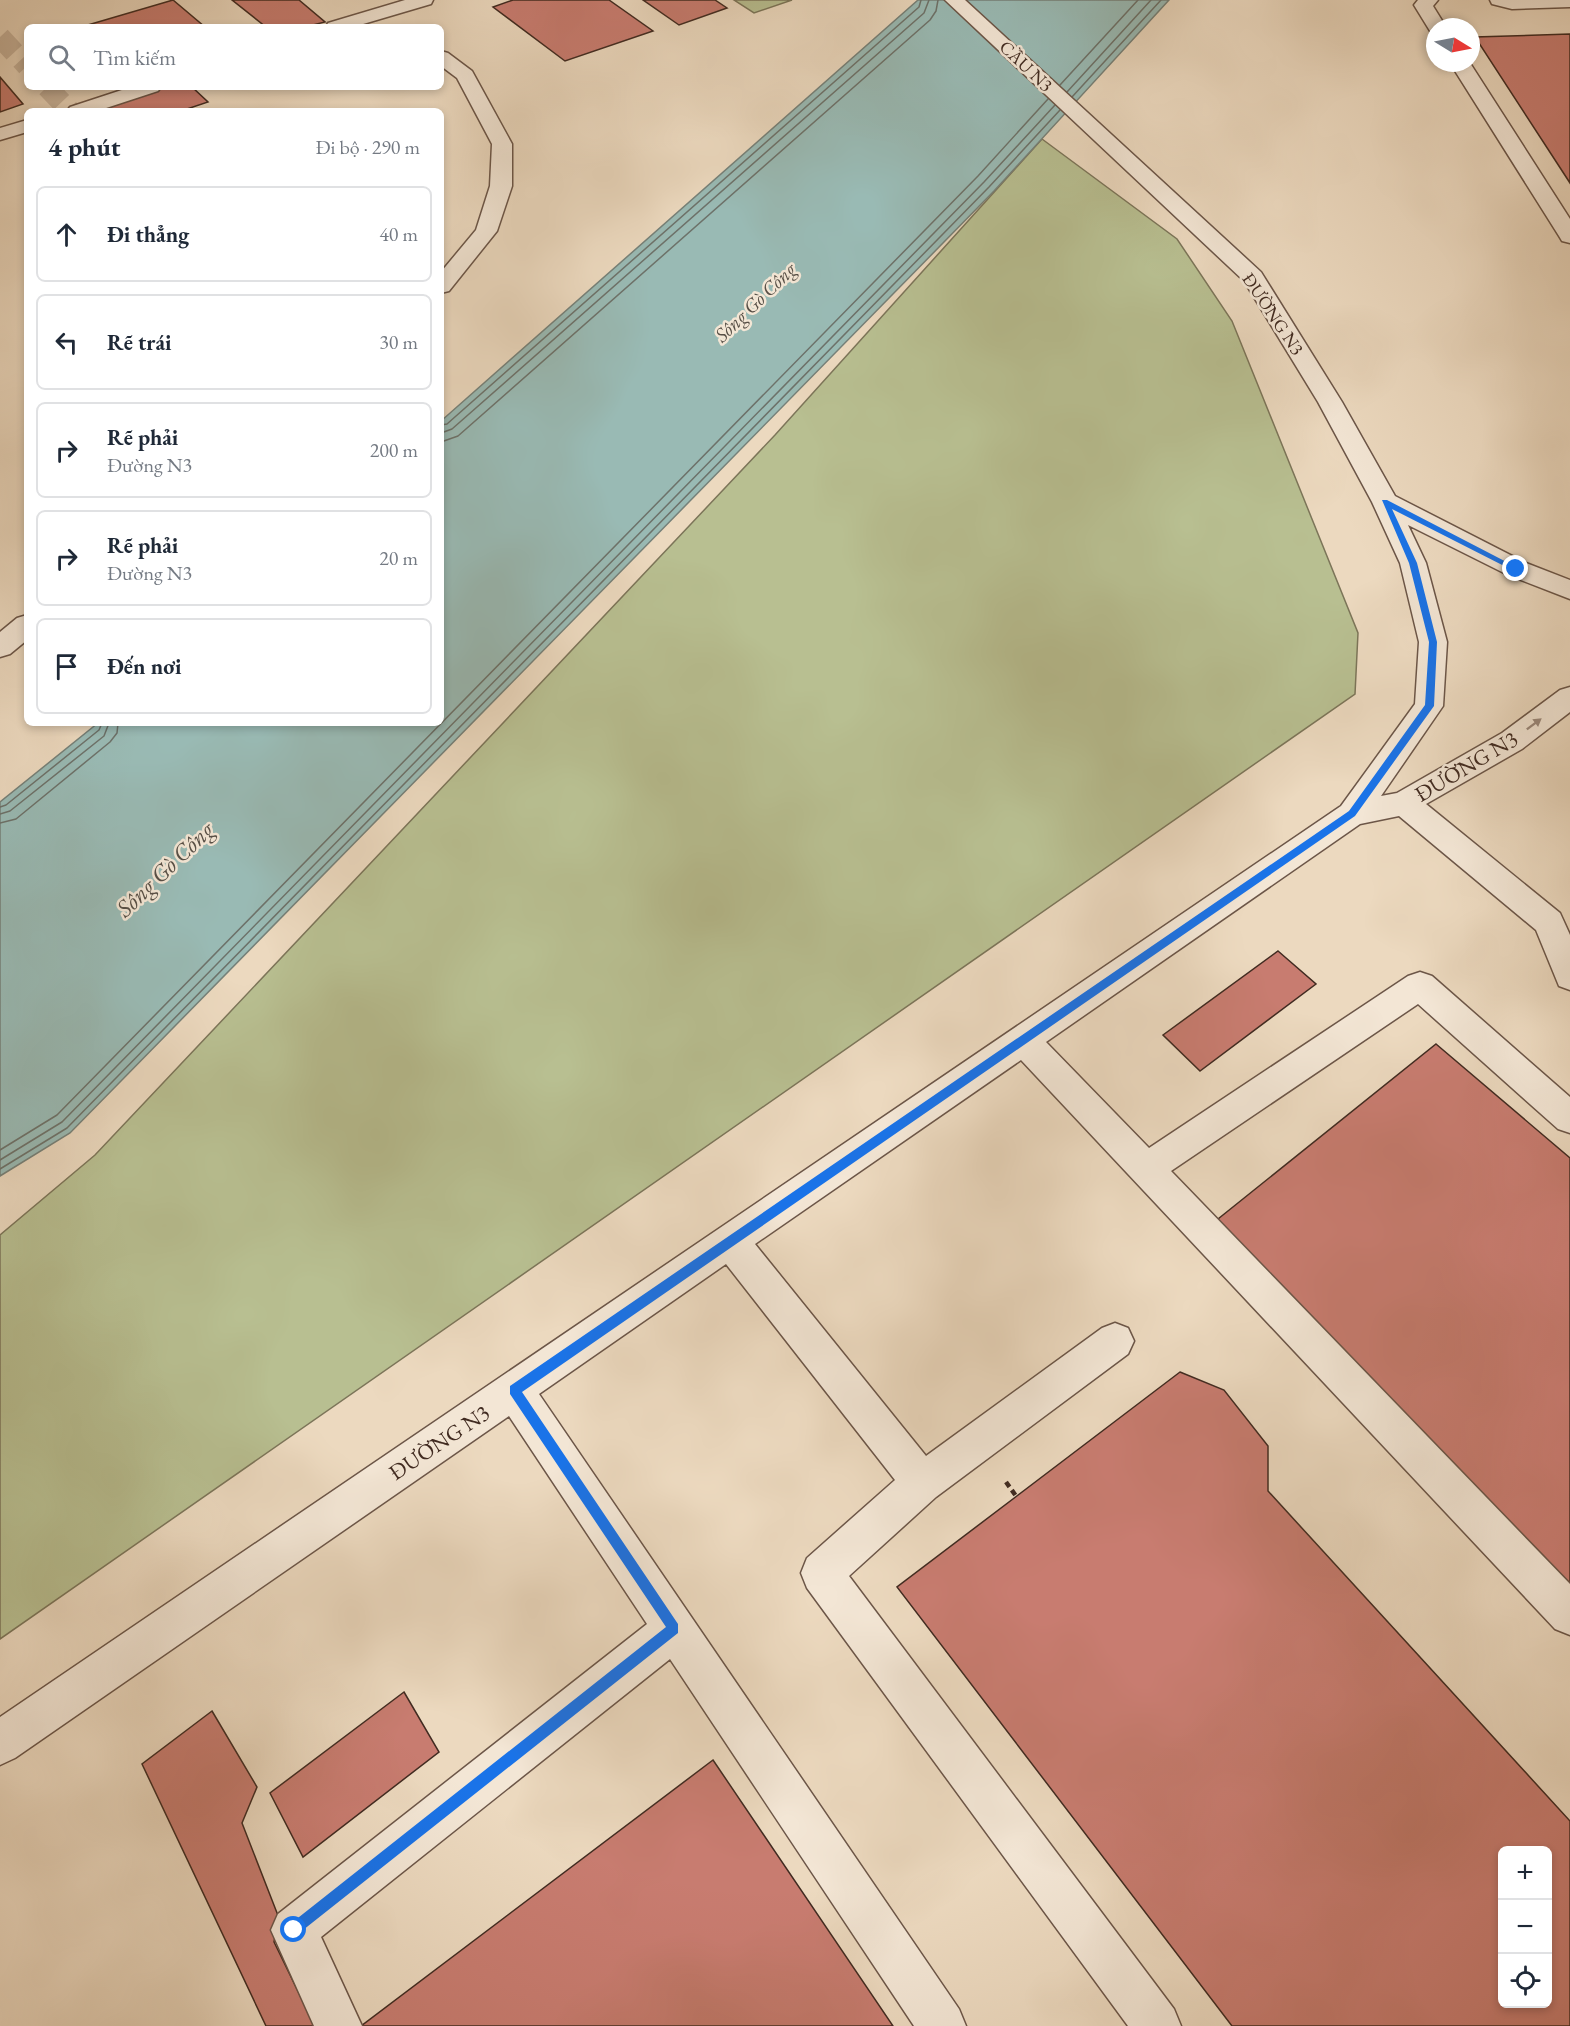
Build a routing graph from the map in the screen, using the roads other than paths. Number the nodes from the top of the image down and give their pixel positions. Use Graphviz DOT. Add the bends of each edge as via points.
graph roads {
  1 [pos="424,0"];
  2 [pos="954,0"];
  3 [pos="1428,0"];
  4 [pos="1507,1"];
  5 [pos="1570,1"];
  6 [pos="378,8"];
  7 [pos="1431,18"];
  8 [pos="342,24"];
  9 [pos="398,24"];
  10 [pos="444,59"];
  11 [pos="1466,72"];
  12 [pos="141,90"];
  13 [pos="86,108"];
  14 [pos="24,127"];
  15 [pos="1098,132"];
  16 [pos="0,134"];
  17 [pos="1570,236"];
  18 [pos="444,282"];
  19 [pos="1385,502"];
  20 [pos="1570,590"];
  21 [pos="24,627"];
  22 [pos="0,646"];
  23 [pos="1570,697"];
  24 [pos="1404,803"];
  25 [pos="1352,814"];
  26 [pos="1570,977"];
  27 [pos="1024,1041"];
  28 [pos="1570,1119"];
  29 [pos="1146,1169"];
  30 [pos="731,1242"];
  31 [pos="1114,1341"];
  32 [pos="514,1390"];
  33 [pos="922,1483"];
  34 [pos="1570,1614"];
  35 [pos="674,1629"];
  36 [pos="0,1743"];
  37 [pos="338,2026"];
  38 [pos="942,2026"];
  39 [pos="1157,2026"];
  1 -- 6 [label="street"];
  2 -- 15 [label="street, CẦU N3"];
  3 -- 7 [label="street" via="1423,5"];
  4 -- 5 [label="street"];
  6 -- 8 [label="street"];
  6 -- 9 [label="street"];
  10 -- 18 [label="street" via="465,75 502,144 501,186 486,231"];
  11 -- 17 [label="street"];
  12 -- 13 [label="street"];
  14 -- 16 [label="street"];
  15 -- 19 [label="street, ĐƯỜNG N3" via="1253,277 1330,402"];
  19 -- 20 [label="street" via="1516,569"];
  19 -- 25 [label="street, ĐƯỜNG N3" via="1413,563 1433,642 1430,706"];
  21 -- 22 [label="street"];
  24 -- 23 [label="street, ĐƯỜNG N3, one-way" via="1512,741"];
  24 -- 25 [label="street, ĐƯỜNG N3"];
  24 -- 26 [label="street" via="1549,922"];
  25 -- 27 [label="street, ĐƯỜNG N3"];
  27 -- 29 [label="street"];
  27 -- 30 [label="street, ĐƯỜNG N3"];
  28 -- 29 [label="street" via="1420,986"];
  29 -- 34 [label="street"];
  30 -- 32 [label="street, ĐƯỜNG N3"];
  30 -- 33 [label="street"];
  31 -- 33 [label="street"];
  32 -- 35 [label="street"];
  32 -- 36 [label="street, ĐƯỜNG N3"];
  33 -- 39 [label="street" via="822,1573"];
  35 -- 37 [label="street" via="294,1930"];
  35 -- 38 [label="street"];
}
